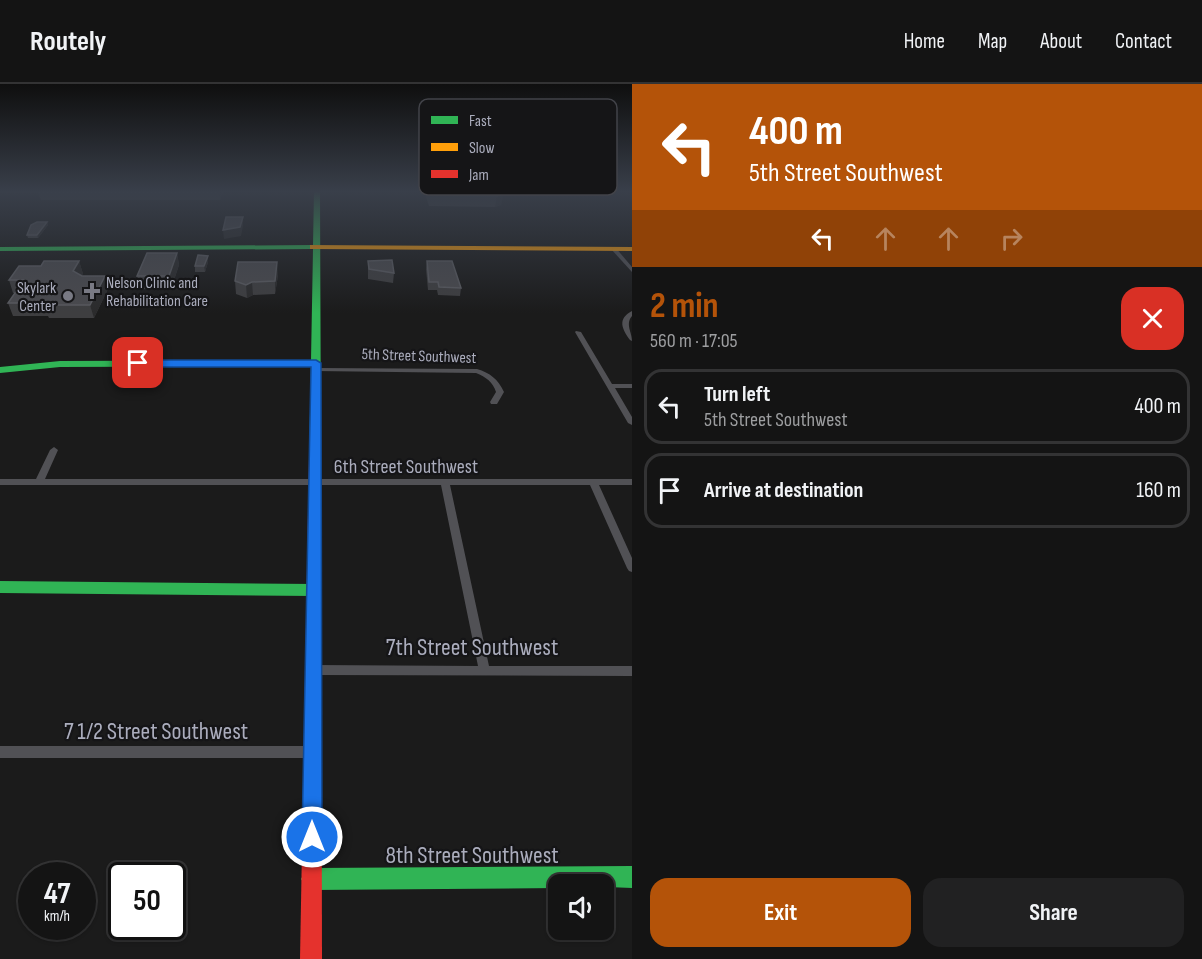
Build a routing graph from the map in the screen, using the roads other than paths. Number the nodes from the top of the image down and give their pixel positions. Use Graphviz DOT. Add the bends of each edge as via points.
graph roads {
  1 [pos="316,232"];
  2 [pos="632,247"];
  3 [pos="613,248"];
  4 [pos="0,249"];
  5 [pos="316,249"];
  6 [pos="632,270"];
  7 [pos="632,313"];
  8 [pos="578,332"];
  9 [pos="632,339"];
  10 [pos="316,367"];
  11 [pos="0,370"];
  12 [pos="609,386"];
  13 [pos="632,386"];
  14 [pos="494,402"];
  15 [pos="632,423"];
  16 [pos="54,450"];
  17 [pos="0,482"];
  18 [pos="39,482"];
  19 [pos="314,482"];
  20 [pos="445,482"];
  21 [pos="592,482"];
  22 [pos="632,482"];
  23 [pos="632,568"];
  24 [pos="0,587"];
  25 [pos="314,590"];
  26 [pos="313,669"];
  27 [pos="484,670"];
  28 [pos="632,670"];
  29 [pos="0,752"];
  30 [pos="312,752"];
  31 [pos="632,877"];
  32 [pos="312,879"];
  33 [pos="311,959"];
  1 -- 5 [label="main road"];
  2 -- 3 [label="main road"];
  3 -- 5 [label="main road"];
  3 -- 6 [label="street"];
  4 -- 5 [label="main road"];
  5 -- 10 [label="main road"];
  7 -- 9 [label="street" via="625,322"];
  8 -- 12 [label="street"];
  10 -- 11 [label="main road, 5th Street Southwest" via="60,364"];
  10 -- 14 [label="street, 5th Street Southwest" via="477,371 496,384 500,392"];
  10 -- 19 [label="main road"];
  12 -- 13 [label="street"];
  12 -- 15 [label="street"];
  16 -- 18 [label="street"];
  17 -- 18 [label="street, 6th Street Southwest"];
  18 -- 19 [label="street, 6th Street Southwest"];
  19 -- 20 [label="street, 6th Street Southwest"];
  19 -- 25 [label="main road"];
  20 -- 21 [label="street, 6th Street Southwest"];
  20 -- 27 [label="street"];
  21 -- 22 [label="street, 6th Street Southwest"];
  21 -- 23 [label="street"];
  24 -- 25 [label="main road"];
  25 -- 26 [label="main road"];
  26 -- 27 [label="street, 7th Street Southwest"];
  26 -- 30 [label="main road"];
  27 -- 28 [label="street, 7th Street Southwest"];
  29 -- 30 [label="street, 7 1/2 Street Southwest"];
  30 -- 32 [label="main road"];
  31 -- 32 [label="main road, 8th Street Southwest"];
  32 -- 33 [label="main road"];
}
